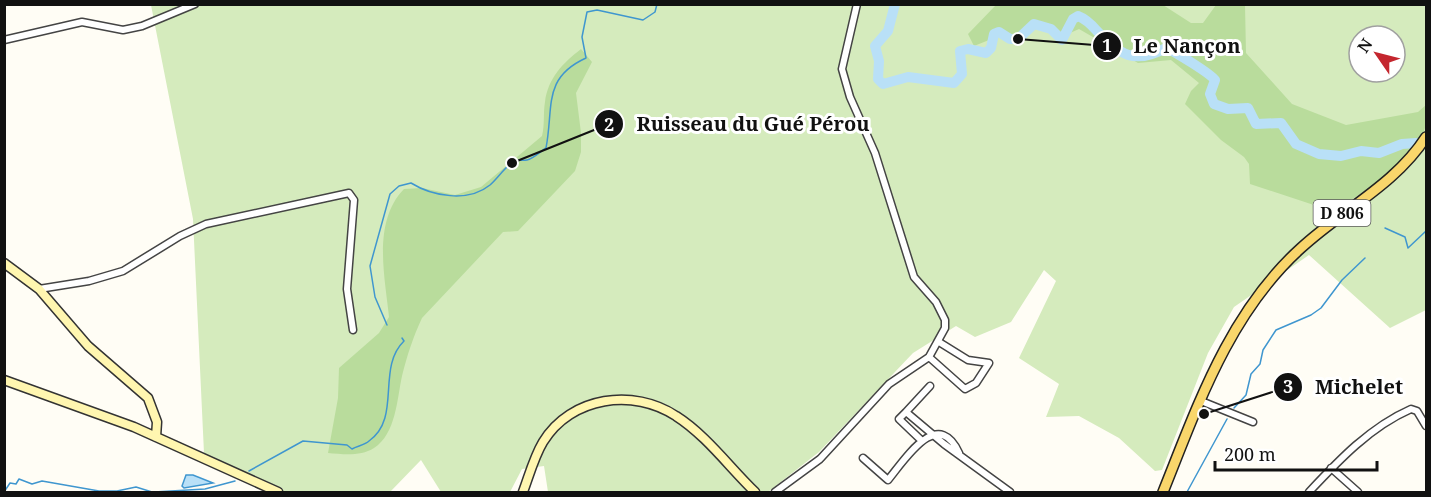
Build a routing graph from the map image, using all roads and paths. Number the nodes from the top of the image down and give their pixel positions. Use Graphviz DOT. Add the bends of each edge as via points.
graph roads {
  1 [pos="195,4"];
  2 [pos="857,4"];
  3 [pos="4,40"];
  4 [pos="1425,140"];
  5 [pos="4,263"];
  6 [pos="39,289"];
  7 [pos="352,330"];
  8 [pos="939,342"];
  9 [pos="929,357"];
  10 [pos="4,380"];
  11 [pos="930,386"];
  12 [pos="1201,401"];
  13 [pos="906,412"];
  14 [pos="1253,422"];
  15 [pos="1426,426"];
  16 [pos="932,434"];
  17 [pos="152,435"];
  18 [pos="922,441"];
  19 [pos="863,458"];
  20 [pos="1331,468"];
  21 [pos="1002,490"];
  22 [pos="278,492"];
  23 [pos="523,492"];
  24 [pos="755,492"];
  25 [pos="775,492"];
  26 [pos="1010,492"];
  27 [pos="1163,492"];
  28 [pos="1309,492"];
  29 [pos="1358,492"];
  1 -- 3 [label="street" via="123,30 82,22"];
  2 -- 8 [label="street" via="842,69 875,153 914,277 936,302 945,320"];
  4 -- 12 [label="main road, D 806" via="1394,177 1330,222 1282,266 1229,340"];
  5 -- 6 [label="main road"];
  6 -- 7 [label="street" via="123,270 206,224 349,193 354,200 347,289"];
  6 -- 17 [label="main road" via="88,346 148,398 158,429"];
  8 -- 9 [label="street"];
  8 -- 9 [label="street" via="968,360 989,363 976,383 965,389"];
  9 -- 25 [label="street" via="889,384 820,459"];
  10 -- 17 [label="main road"];
  11 -- 13 [label="street"];
  12 -- 14 [label="street"];
  12 -- 27 [label="main road, D 806"];
  13 -- 16 [label="street"];
  13 -- 18 [label="street" via="899,419"];
  15 -- 20 [label="street" via="1417,411 1411,409 1391,418"];
  16 -- 18 [label="street"];
  16 -- 21 [label="street"];
  17 -- 22 [label="main road"];
  18 -- 19 [label="street" via="888,480"];
  20 -- 28 [label="street"];
  20 -- 29 [label="street"];
  21 -- 26 [label="street"];
  23 -- 24 [label="main road" via="544,440 556,426 583,408 613,399 649,403 677,417"];
}
